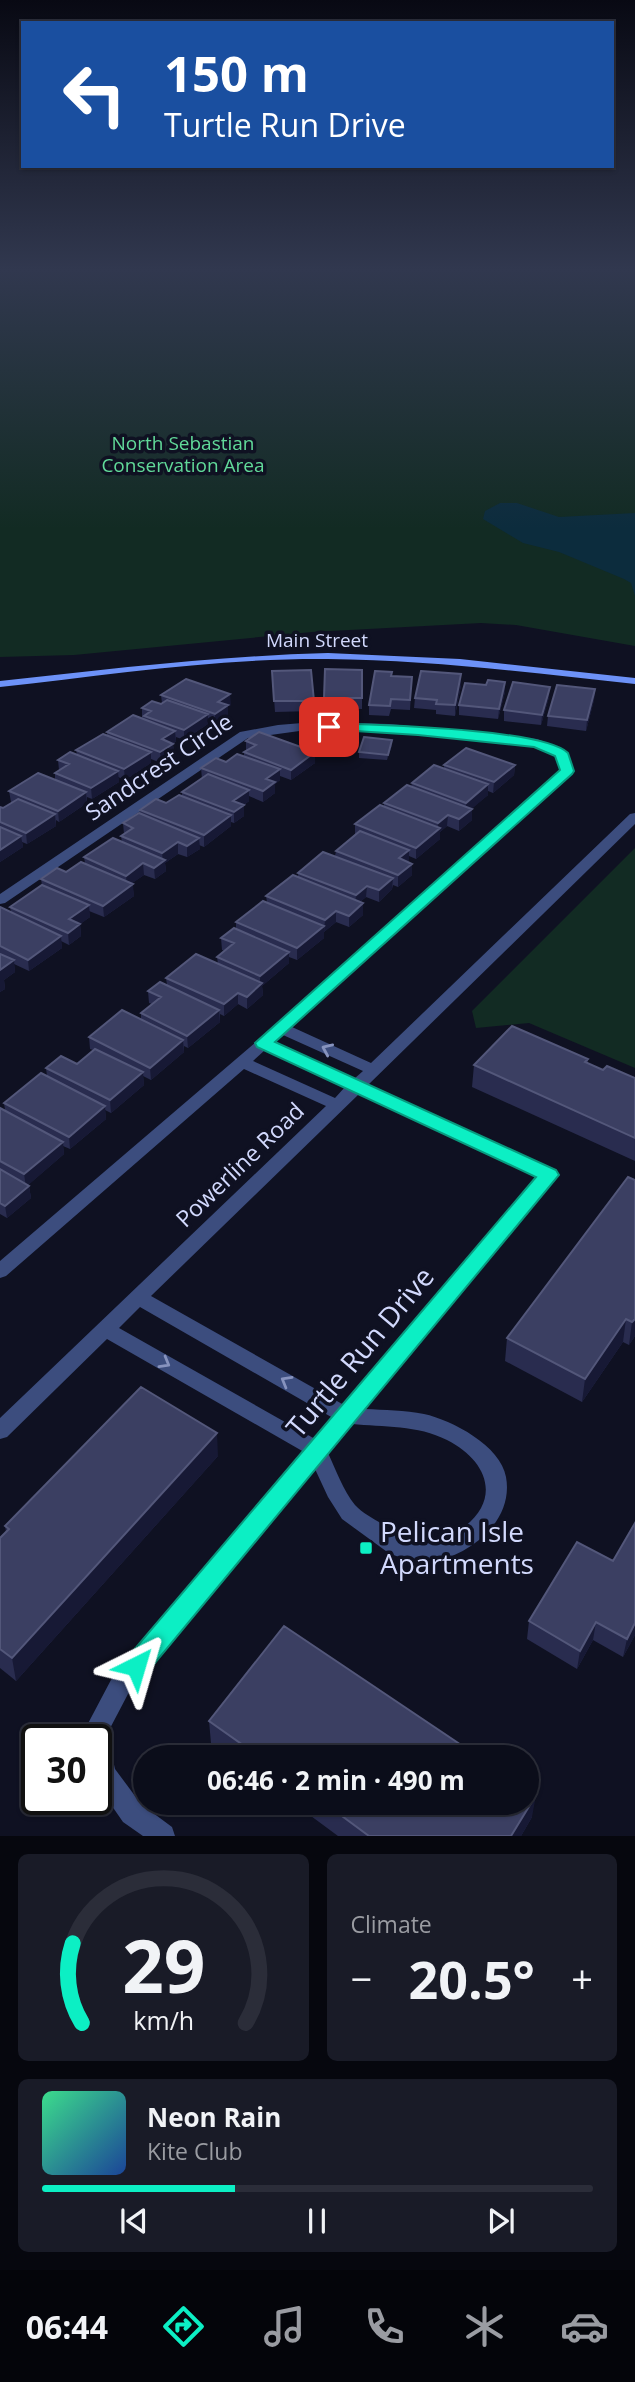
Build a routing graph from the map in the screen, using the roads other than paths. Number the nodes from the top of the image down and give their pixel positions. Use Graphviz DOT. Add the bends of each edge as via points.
graph roads {
  1 [pos="635,681"];
  2 [pos="0,684"];
  3 [pos="635,817"];
  4 [pos="0,900"];
  5 [pos="281,1028"];
  6 [pos="263,1043"];
  7 [pos="242,1062"];
  8 [pos="374,1070"];
  9 [pos="356,1087"];
  10 [pos="337,1105"];
  11 [pos="0,1271"];
  12 [pos="138,1297"];
  13 [pos="105,1329"];
  14 [pos="345,1415"];
  15 [pos="0,1431"];
  16 [pos="317,1449"];
  17 [pos="163,1836"];
  1 -- 2 [label="street, Main Street" via="460,662 328,656 144,668"];
  3 -- 8 [label="street, Powerline Road"];
  4 -- 5 [label="street, Sandcrest Circle" via="244,735 275,727 356,727 537,743 561,753 567,771"];
  5 -- 6 [label="street, Sandcrest Circle"];
  8 -- 5 [label="street, one-way"];
  6 -- 7 [label="street, Sandcrest Circle"];
  6 -- 9 [label="street"];
  7 -- 10 [label="street"];
  7 -- 11 [label="street, Sandcrest Circle"];
  8 -- 9 [label="street, Powerline Road"];
  9 -- 10 [label="street, Powerline Road"];
  9 -- 14 [label="street, Turtle Run Drive" via="549,1175"];
  10 -- 12 [label="street, Powerline Road"];
  12 -- 13 [label="street, Powerline Road"];
  14 -- 12 [label="street, one-way"];
  13 -- 15 [label="street, Powerline Road"];
  13 -- 16 [label="street, one-way"];
  14 -- 16 [label="street, Turtle Run Drive"];
  14 -- 16 [label="street" via="424,1422 455,1434 481,1452 496,1476 495,1504 480,1527 458,1544 430,1553 398,1547 349,1513"];
  16 -- 17 [label="street, Turtle Run Drive" via="120,1686 95,1733 104,1774 132,1813"];
}
